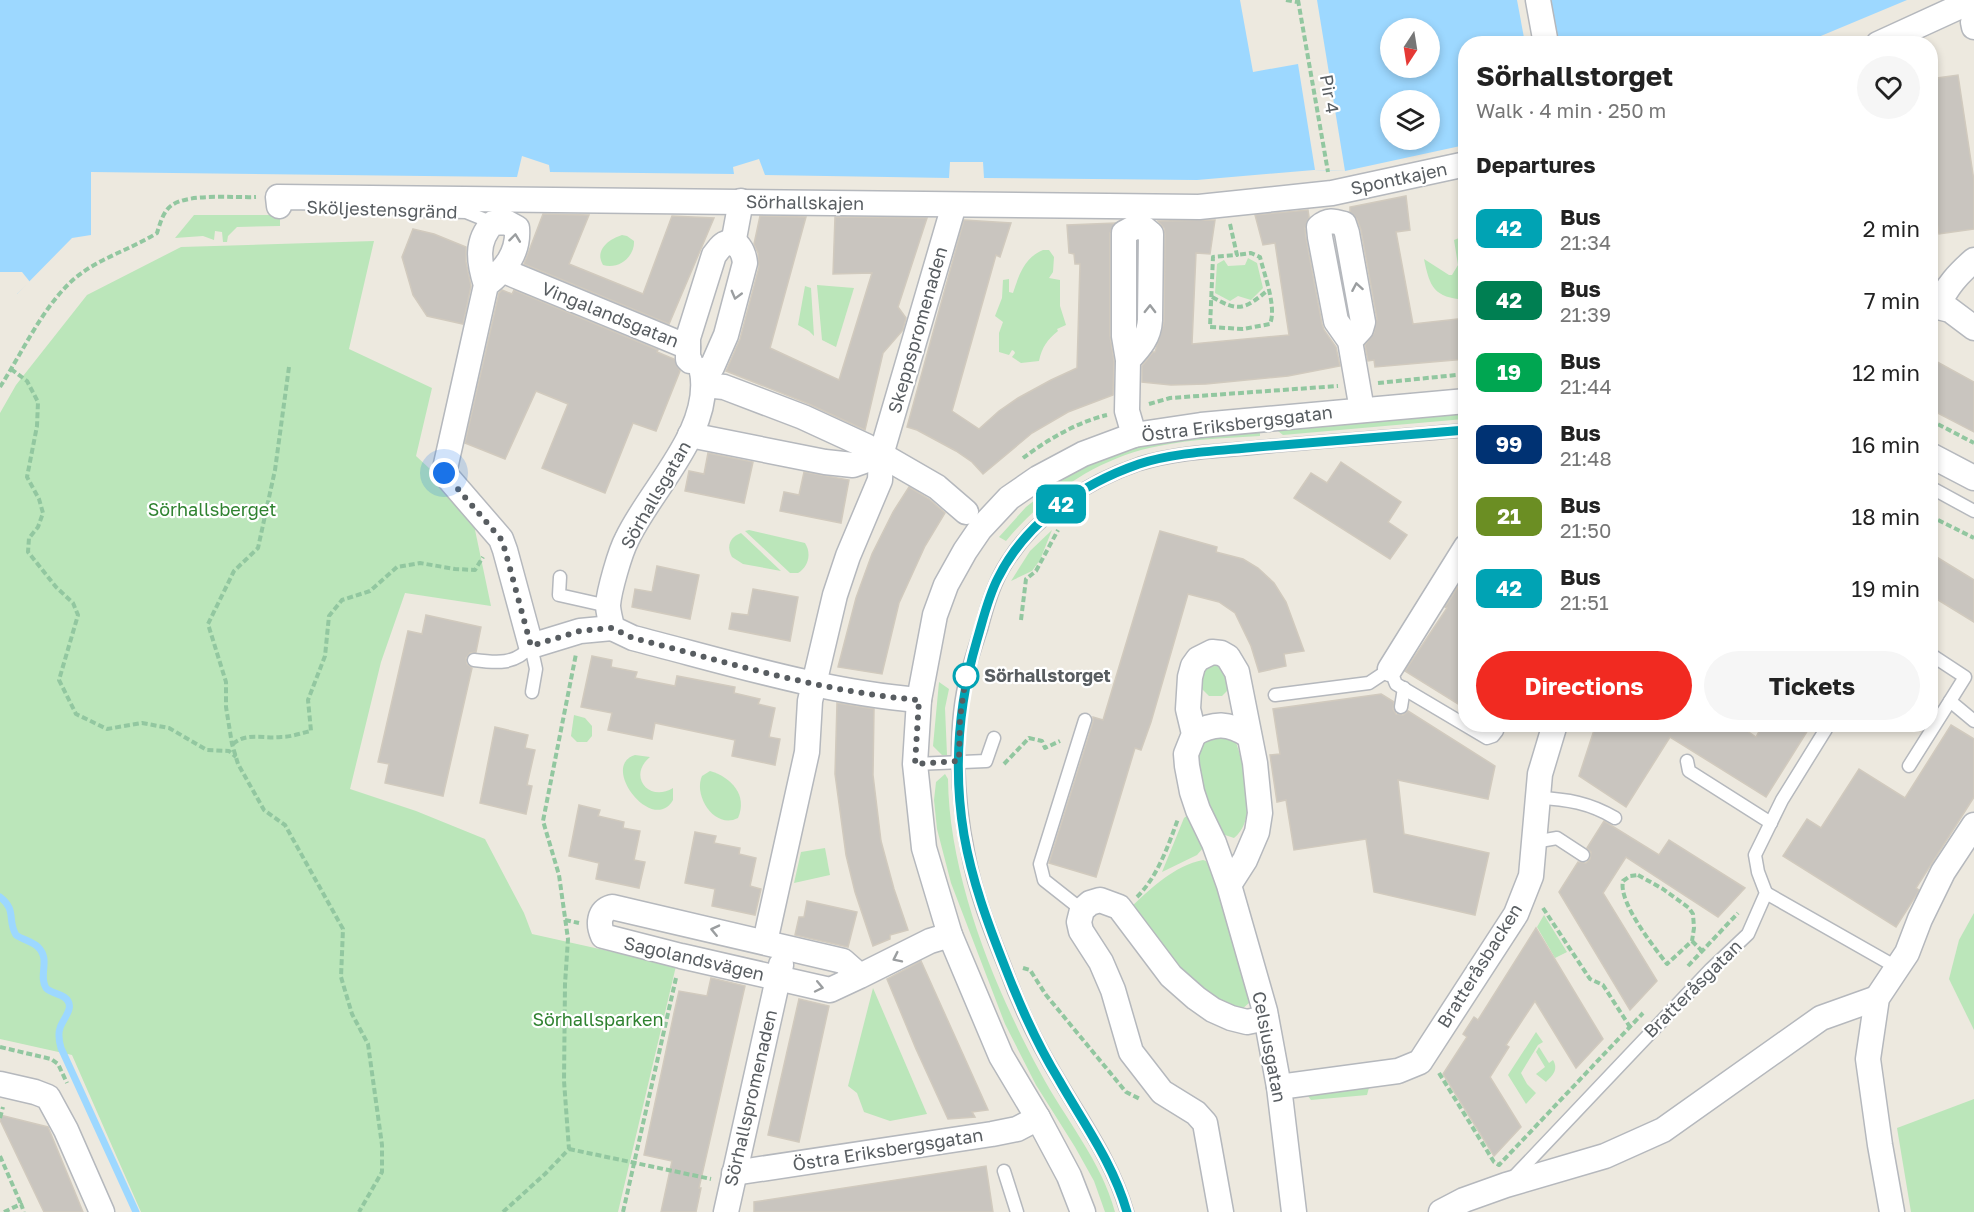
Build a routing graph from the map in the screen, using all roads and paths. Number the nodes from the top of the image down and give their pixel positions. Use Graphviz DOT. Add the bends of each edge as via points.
graph roads {
  1 [pos="1286,0"];
  2 [pos="1538,0"];
  3 [pos="1298,1"];
  4 [pos="1974,16"];
  5 [pos="1545,36"];
  6 [pos="1905,36"];
  7 [pos="1458,166"];
  8 [pos="1332,193"];
  9 [pos="741,201"];
  10 [pos="279,202"];
  11 [pos="954,205"];
  12 [pos="1227,205"];
  13 [pos="494,211"];
  14 [pos="1137,217"];
  15 [pos="733,244"];
  16 [pos="1237,255"];
  17 [pos="1974,260"];
  18 [pos="495,278"];
  19 [pos="1268,290"];
  20 [pos="1212,297"];
  21 [pos="1938,300"];
  22 [pos="1938,306"];
  23 [pos="1974,328"];
  24 [pos="688,347"];
  25 [pos="289,367"];
  26 [pos="11,369"];
  27 [pos="703,378"];
  28 [pos="0,387"];
  29 [pos="1458,402"];
  30 [pos="1362,410"];
  31 [pos="1938,424"];
  32 [pos="1458,431"];
  33 [pos="690,435"];
  34 [pos="1134,435"];
  35 [pos="1974,442"];
  36 [pos="881,455"];
  37 [pos="1938,459"];
  38 [pos="1974,478"];
  39 [pos="1938,491"];
  40 [pos="1974,511"];
  41 [pos="966,512"];
  42 [pos="1938,520"];
  43 [pos="1066,523"];
  44 [pos="1974,538"];
  45 [pos="505,550"];
  46 [pos="1458,560"];
  47 [pos="560,577"];
  48 [pos="610,617"];
  49 [pos="1021,620"];
  50 [pos="580,631"];
  51 [pos="531,646"];
  52 [pos="1938,659"];
  53 [pos="474,660"];
  54 [pos="1390,669"];
  55 [pos="814,684"];
  56 [pos="1404,688"];
  57 [pos="532,692"];
  58 [pos="1275,695"];
  59 [pos="919,700"];
  60 [pos="1950,701"];
  61 [pos="1401,707"];
  62 [pos="1458,717"];
  63 [pos="1085,720"];
  64 [pos="1938,720"];
  65 [pos="1974,721"];
  66 [pos="1081,732"];
  67 [pos="1482,732"];
  68 [pos="1496,732"];
  69 [pos="1553,732"];
  70 [pos="1824,732"];
  71 [pos="1930,732"];
  72 [pos="1194,734"];
  73 [pos="1248,735"];
  74 [pos="994,738"];
  75 [pos="232,744"];
  76 [pos="236,757"];
  77 [pos="959,761"];
  78 [pos="986,761"];
  79 [pos="1687,761"];
  80 [pos="915,764"];
  81 [pos="1909,766"];
  82 [pos="1192,792"];
  83 [pos="1538,798"];
  84 [pos="1615,818"];
  85 [pos="1771,823"];
  86 [pos="1974,825"];
  87 [pos="1534,842"];
  88 [pos="1582,855"];
  89 [pos="1229,885"];
  90 [pos="1765,890"];
  91 [pos="1119,907"];
  92 [pos="1082,909"];
  93 [pos="1546,912"];
  94 [pos="950,935"];
  95 [pos="1692,941"];
  96 [pos="775,945"];
  97 [pos="1702,951"];
  98 [pos="681,956"];
  99 [pos="1005,968"];
  100 [pos="1686,968"];
  101 [pos="1898,968"];
  102 [pos="860,975"];
  103 [pos="778,979"];
  104 [pos="1877,998"];
  105 [pos="1646,1010"];
  106 [pos="1266,1018"];
  107 [pos="1630,1027"];
  108 [pos="0,1047"];
  109 [pos="1426,1052"];
  110 [pos="0,1084"];
  111 [pos="68,1085"];
  112 [pos="1279,1087"];
  113 [pos="1162,1092"];
  114 [pos="1038,1118"];
  115 [pos="569,1149"];
  116 [pos="0,1156"];
  117 [pos="635,1162"];
  118 [pos="1004,1171"];
  119 [pos="1506,1185"];
  120 [pos="731,1196"];
  121 [pos="21,1204"];
  122 [pos="3,1212"];
  123 [pos="24,1212"];
  124 [pos="102,1212"];
  125 [pos="359,1212"];
  126 [pos="503,1212"];
  127 [pos="623,1212"];
  128 [pos="1017,1212"];
  129 [pos="1083,1212"];
  130 [pos="1127,1212"];
  131 [pos="1221,1212"];
  132 [pos="1294,1212"];
  133 [pos="1441,1212"];
  134 [pos="1892,1212"];
  1 -- 3 [label="path"];
  2 -- 5 [label="street"];
  3 -- 8 [label="path, Pir 4"];
  4 -- 6 [label="street"];
  7 -- 8 [label="street, Spontkajen"];
  8 -- 12 [label="street, Sörhallskajen"];
  8 -- 30 [label="street" via="1334,221 1344,224 1347,232 1363,322 1350,341"];
  9 -- 11 [label="street, Sörhallskajen"];
  9 -- 13 [label="street, Sörhallskajen"];
  9 -- 15 [label="street"];
  10 -- 13 [label="street, Sörhallskajen"];
  10 -- 26 [label="path" via="190,199 173,205 157,233 91,267 66,287 44,314"];
  11 -- 14 [label="street, Sörhallskajen"];
  11 -- 36 [label="street, Skeppspromenaden"];
  12 -- 14 [label="street, Sörhallskajen"];
  12 -- 16 [label="path"];
  13 -- 18 [label="street" via="479,254 480,265"];
  14 -- 34 [label="street" via="1151,234 1150,320 1149,332 1128,360 1127,411"];
  15 -- 24 [label="street" via="723,244 714,255"];
  15 -- 27 [label="street, Sörhallsgatan, one-way" via="744,251 745,263 726,335"];
  16 -- 19 [label="path" via="1251,253 1260,257"];
  16 -- 20 [label="path" via="1213,257"];
  17 -- 21 [label="street"];
  18 -- 24 [label="street, Vingalandsgatan"];
  18 -- 45 [label="street" via="444,473 501,539"];
  19 -- 20 [label="path" via="1240,308 1229,307"];
  19 -- 20 [label="path" via="1270,324 1243,329 1210,327"];
  22 -- 23 [label="street"];
  24 -- 27 [label="street, Vingalandsgatan" via="688,359"];
  25 -- 75 [label="path" via="275,470 258,548 234,571 208,624 226,682"];
  26 -- 28 [label="path"];
  26 -- 76 [label="path" via="27,381 38,402 27,477 43,513 29,538 28,552 73,603 78,615 59,680 76,714 107,729 142,723 169,728 207,750 229,751"];
  27 -- 33 [label="street, Sörhallsgatan" via="700,413"];
  27 -- 36 [label="street" via="803,417"];
  29 -- 30 [label="street, Östra Eriksbergsgatan"];
  30 -- 34 [label="street, Östra Eriksbergsgatan"];
  31 -- 35 [label="path"];
  32 -- 77 [label="lane, Östra Eriksbergsgatan" via="1178,455 1116,473 1072,496 1024,539 996,581 966,676"];
  33 -- 36 [label="street" via="853,465"];
  33 -- 48 [label="street, Sörhallsgatan" via="626,540"];
  34 -- 59 [label="street, Östra Eriksbergsgatan" via="1083,454 1038,478 1009,498 980,529 946,585 935,615"];
  36 -- 41 [label="street" via="937,487"];
  36 -- 55 [label="street, Skeppspromenaden" via="880,480 835,595"];
  37 -- 38 [label="street"];
  39 -- 40 [label="lane"];
  42 -- 44 [label="path"];
  43 -- 49 [label="path" via="1050,542 1036,571 1026,579"];
  45 -- 51 [label="street"];
  45 -- 75 [label="path" via="490,545 475,570 420,563 397,567 370,591 342,600 329,616 326,656 308,700 311,731 281,737 251,736"];
  46 -- 54 [label="street"];
  47 -- 48 [label="lane" via="559,595"];
  48 -- 50 [label="street"];
  48 -- 55 [label="street" via="633,638"];
  50 -- 51 [label="street"];
  50 -- 115 [label="path" via="543,821 559,875 568,939 564,1082"];
  51 -- 53 [label="lane" via="522,657 510,661"];
  51 -- 57 [label="lane" via="536,669"];
  52 -- 60 [label="lane" via="1965,676"];
  54 -- 56 [label="lane" via="1396,684"];
  54 -- 58 [label="lane" via="1369,683"];
  55 -- 59 [label="street"];
  55 -- 96 [label="street, Sörhallspromenaden" via="808,711 807,752"];
  56 -- 61 [label="lane"];
  56 -- 62 [label="lane"];
  59 -- 80 [label="street, Östra Eriksbergsgatan"];
  60 -- 64 [label="lane"];
  60 -- 65 [label="lane"];
  63 -- 66 [label="lane"];
  66 -- 78 [label="path" via="1070,733 1045,748 1042,741 1029,738 1002,765"];
  66 -- 92 [label="lane" via="1040,864 1044,880"];
  67 -- 68 [label="lane" via="1486,738"];
  69 -- 83 [label="street, Bratteråsbacken" via="1540,774"];
  70 -- 85 [label="lane"];
  71 -- 81 [label="lane"];
  72 -- 73 [label="street" via="1220,724 1236,727"];
  72 -- 73 [label="street, Celsiusgatan" via="1188,709 1193,666 1198,658 1212,652 1221,653 1234,664"];
  72 -- 82 [label="street, Celsiusgatan" via="1186,754"];
  73 -- 89 [label="street, Celsiusgatan" via="1260,813 1257,832"];
  74 -- 78 [label="lane"];
  75 -- 76 [label="path"];
  76 -- 125 [label="path" via="264,810 285,825 343,929 341,977 352,1014 368,1044 382,1145 382,1172"];
  77 -- 78 [label="lane"];
  77 -- 80 [label="lane"];
  77 -- 99 [label="lane, Östra Eriksbergsgatan" via="970,863"];
  79 -- 85 [label="lane" via="1689,771"];
  80 -- 94 [label="street, Östra Eriksbergsgatan" via="924,848"];
  82 -- 89 [label="street, Celsiusgatan"];
  82 -- 91 [label="path" via="1184,802 1151,881 1139,896"];
  83 -- 84 [label="lane" via="1580,802"];
  83 -- 87 [label="street, Bratteråsbacken"];
  85 -- 90 [label="lane" via="1755,855"];
  86 -- 101 [label="street" via="1943,872"];
  87 -- 88 [label="lane" via="1557,838"];
  87 -- 109 [label="street, Bratteråsbacken" via="1532,876 1516,914"];
  89 -- 106 [label="street, Celsiusgatan"];
  90 -- 97 [label="path"];
  90 -- 101 [label="lane"];
  90 -- 119 [label="lane, Bratteråsgatan" via="1748,934"];
  91 -- 92 [label="street" via="1101,900"];
  91 -- 106 [label="street" via="1171,976 1196,998 1231,1018 1247,1022"];
  92 -- 113 [label="street" via="1081,931 1113,990 1131,1052"];
  93 -- 107 [label="path" via="1590,979 1603,985"];
  94 -- 102 [label="street, Sagolandsvägen, one-way"];
  94 -- 114 [label="street, Östra Eriksbergsgatan" via="1001,1056"];
  95 -- 95 [label="path" via="1693,914 1689,908 1638,875 1623,881 1622,891 1642,931 1667,964"];
  95 -- 97 [label="path"];
  96 -- 98 [label="street, Sagolandsvägen, one-way" via="612,907 600,919 603,936"];
  96 -- 102 [label="street, Sagolandsvägen" via="843,961"];
  96 -- 103 [label="street, Sörhallspromenaden"];
  97 -- 100 [label="path"];
  98 -- 103 [label="street, Sagolandsvägen"];
  98 -- 117 [label="path"];
  99 -- 113 [label="path" via="1015,964 1030,970 1126,1092 1137,1099 1150,1100"];
  99 -- 130 [label="lane, Östra Eriksbergsgatan" via="1050,1065 1105,1155"];
  101 -- 104 [label="street"];
  103 -- 102 [label="street, Sagolandsvägen, one-way" via="830,990"];
  103 -- 120 [label="street, Sörhallspromenaden"];
  104 -- 119 [label="street, Bratteråsgatan" via="1821,1018 1663,1130 1605,1156"];
  104 -- 134 [label="street" via="1868,1059"];
  105 -- 107 [label="path"];
  106 -- 112 [label="street, Celsiusgatan"];
  107 -- 109 [label="path" via="1499,1165"];
  108 -- 111 [label="path" via="51,1059 58,1064"];
  109 -- 112 [label="street, Bratteråsbacken" via="1420,1062 1398,1071"];
  110 -- 124 [label="street" via="48,1097"];
  112 -- 132 [label="street, Celsiusgatan"];
  113 -- 131 [label="street" via="1196,1113 1204,1123"];
  114 -- 120 [label="street, Östra Eriksbergsgatan" via="1017,1129"];
  114 -- 129 [label="street, Östra Eriksbergsgatan"];
  115 -- 117 [label="path"];
  115 -- 126 [label="path"];
  116 -- 121 [label="path"];
  117 -- 120 [label="path"];
  117 -- 127 [label="path"];
  118 -- 128 [label="lane"];
  119 -- 133 [label="street, Bratteråsgatan"];
  121 -- 122 [label="path"];
  121 -- 123 [label="path"];
}
